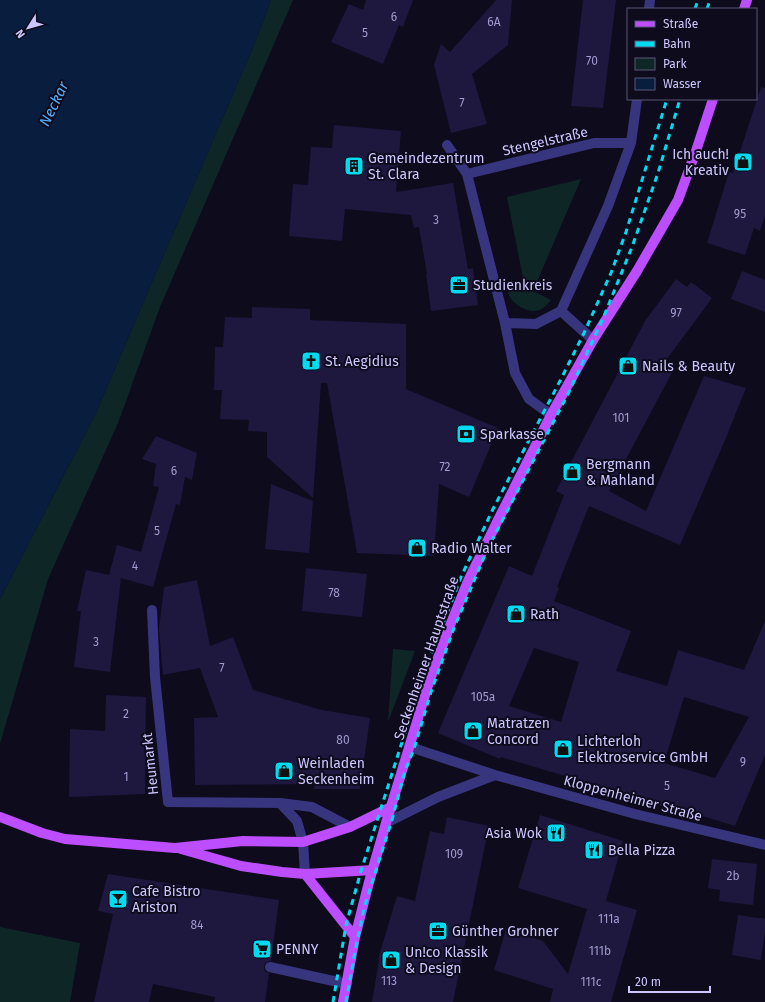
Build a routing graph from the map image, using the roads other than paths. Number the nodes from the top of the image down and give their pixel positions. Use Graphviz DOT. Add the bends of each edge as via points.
graph roads {
  1 [pos="637,100"];
  2 [pos="713,100"];
  3 [pos="631,143"];
  4 [pos="447,145"];
  5 [pos="467,174"];
  6 [pos="560,311"];
  7 [pos="505,323"];
  8 [pos="593,340"];
  9 [pos="551,415"];
  10 [pos="152,610"];
  11 [pos="410,747"];
  12 [pos="495,775"];
  13 [pos="280,803"];
  14 [pos="391,807"];
  15 [pos="0,817"];
  16 [pos="386,823"];
  17 [pos="350,827"];
  18 [pos="303,842"];
  19 [pos="765,845"];
  20 [pos="175,848"];
  21 [pos="373,870"];
  22 [pos="305,874"];
  23 [pos="355,937"];
  24 [pos="270,967"];
  25 [pos="347,984"];
  26 [pos="343,1002"];
  1 -- 3 [label="street"];
  2 -- 8 [label="main road, Seckenheimer Hauptstraße" via="678,200"];
  3 -- 5 [label="street, Stengelstraße" via="594,143"];
  3 -- 6 [label="street" via="608,206"];
  4 -- 5 [label="street"];
  5 -- 7 [label="street"];
  6 -- 7 [label="street" via="536,324"];
  6 -- 8 [label="street"];
  7 -- 9 [label="street" via="515,373 529,399"];
  8 -- 9 [label="main road, Seckenheimer Hauptstraße"];
  9 -- 11 [label="main road, Seckenheimer Hauptstraße" via="468,581 430,682"];
  10 -- 13 [label="street, Heumarkt" via="155,677 168,802"];
  11 -- 12 [label="street, Kloppenheimer Straße"];
  11 -- 14 [label="main road, Seckenheimer Hauptstraße"];
  12 -- 16 [label="street"];
  12 -- 19 [label="street, Kloppenheimer Straße" via="635,814"];
  13 -- 17 [label="street, Heumarkt" via="312,807"];
  13 -- 18 [label="street" via="296,820"];
  14 -- 16 [label="main road, Seckenheimer Hauptstraße"];
  14 -- 17 [label="main road"];
  15 -- 20 [label="main road" via="65,839"];
  16 -- 21 [label="main road, Seckenheimer Hauptstraße"];
  17 -- 18 [label="main road"];
  18 -- 20 [label="main road" via="243,841"];
  18 -- 22 [label="street"];
  20 -- 22 [label="main road" via="241,866"];
  21 -- 22 [label="main road"];
  21 -- 23 [label="main road, Seckenheimer Hauptstraße"];
  22 -- 23 [label="main road"];
  23 -- 25 [label="main road, Seckenheimer Hauptstraße"];
  24 -- 25 [label="street"];
  25 -- 26 [label="main road, Seckenheimer Hauptstraße"];
}
